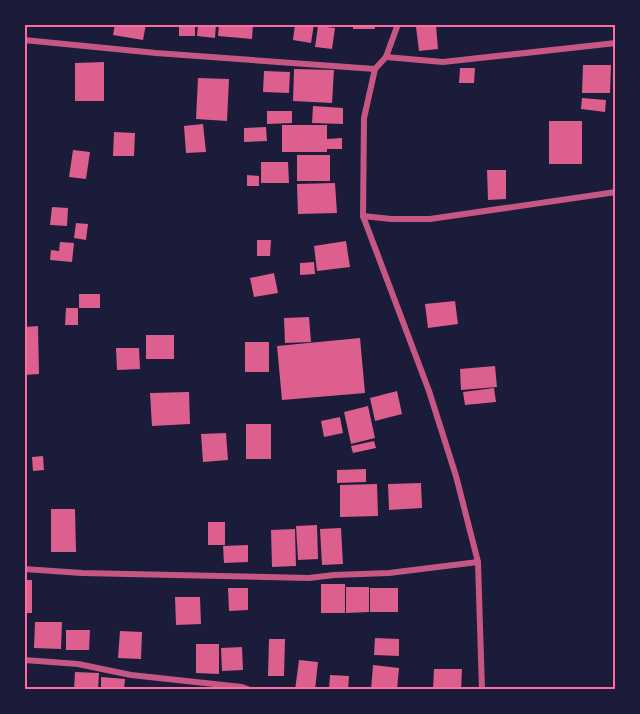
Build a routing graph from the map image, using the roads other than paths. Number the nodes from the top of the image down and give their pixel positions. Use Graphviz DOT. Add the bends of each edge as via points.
graph roads {
  1 [pos="398,24"];
  2 [pos="24,40"];
  3 [pos="616,43"];
  4 [pos="386,57"];
  5 [pos="375,69"];
  6 [pos="616,192"];
  7 [pos="363,216"];
  8 [pos="478,562"];
  9 [pos="24,569"];
  10 [pos="24,660"];
  11 [pos="250,690"];
  12 [pos="482,690"];
  1 -- 4 [label="street"];
  2 -- 5 [label="street"];
  3 -- 4 [label="street" via="443,62"];
  4 -- 5 [label="street"];
  5 -- 7 [label="street" via="364,118"];
  6 -- 7 [label="street" via="430,219"];
  7 -- 8 [label="street" via="429,390"];
  8 -- 9 [label="street" via="309,578"];
  8 -- 12 [label="street"];
  10 -- 11 [label="street" via="78,664"];
}
